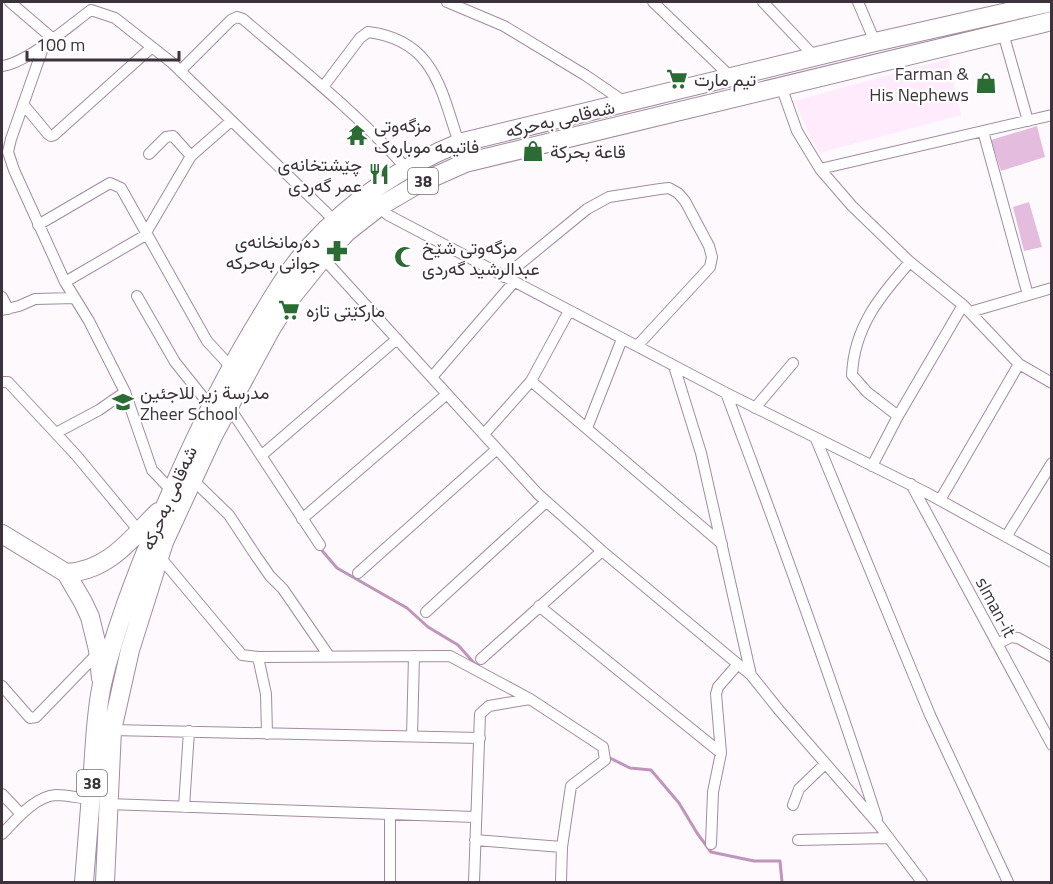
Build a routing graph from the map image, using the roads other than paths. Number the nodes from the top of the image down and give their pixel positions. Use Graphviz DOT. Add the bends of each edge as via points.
graph roads {
  1 [pos="10,2"];
  2 [pos="447,2"];
  3 [pos="653,2"];
  4 [pos="763,2"];
  5 [pos="858,2"];
  6 [pos="1052,2"];
  7 [pos="467,5"];
  8 [pos="94,6"];
  9 [pos="1029,8"];
  10 [pos="1043,23"];
  11 [pos="1002,33"];
  12 [pos="48,42"];
  13 [pos="875,42"];
  14 [pos="152,47"];
  15 [pos="815,57"];
  16 [pos="2,66"];
  17 [pos="180,71"];
  18 [pos="731,77"];
  19 [pos="781,86"];
  20 [pos="323,87"];
  21 [pos="626,103"];
  22 [pos="23,104"];
  23 [pos="1052,115"];
  24 [pos="231,121"];
  25 [pos="1028,121"];
  26 [pos="983,131"];
  27 [pos="6,141"];
  28 [pos="459,143"];
  29 [pos="149,154"];
  30 [pos="191,156"];
  31 [pos="406,168"];
  32 [pos="820,169"];
  33 [pos="379,207"];
  34 [pos="335,221"];
  35 [pos="38,225"];
  36 [pos="147,230"];
  37 [pos="323,258"];
  38 [pos="910,262"];
  39 [pos="296,278"];
  40 [pos="509,279"];
  41 [pos="65,282"];
  42 [pos="1052,288"];
  43 [pos="1028,295"];
  44 [pos="137,296"];
  45 [pos="2,297"];
  46 [pos="75,298"];
  47 [pos="966,308"];
  48 [pos="5,309"];
  49 [pos="569,311"];
  50 [pos="265,325"];
  51 [pos="397,339"];
  52 [pos="622,339"];
  53 [pos="637,346"];
  54 [pos="793,363"];
  55 [pos="1019,364"];
  56 [pos="674,366"];
  57 [pos="231,368"];
  58 [pos="432,377"];
  59 [pos="531,381"];
  60 [pos="2,382"];
  61 [pos="1052,383"];
  62 [pos="125,392"];
  63 [pos="726,393"];
  64 [pos="447,394"];
  65 [pos="220,407"];
  66 [pos="755,408"];
  67 [pos="898,416"];
  68 [pos="586,428"];
  69 [pos="56,433"];
  70 [pos="484,434"];
  71 [pos="816,439"];
  72 [pos="497,450"];
  73 [pos="262,455"];
  74 [pos="1052,463"];
  75 [pos="872,466"];
  76 [pos="193,480"];
  77 [pos="911,484"];
  78 [pos="169,496"];
  79 [pos="940,500"];
  80 [pos="546,502"];
  81 [pos="302,519"];
  82 [pos="139,531"];
  83 [pos="2,534"];
  84 [pos="1006,537"];
  85 [pos="320,545"];
  86 [pos="722,545"];
  87 [pos="602,551"];
  88 [pos="160,557"];
  89 [pos="1052,562"];
  90 [pos="66,573"];
  91 [pos="358,573"];
  92 [pos="539,606"];
  93 [pos="426,612"];
  94 [pos="997,644"];
  95 [pos="98,653"];
  96 [pos="329,656"];
  97 [pos="414,656"];
  98 [pos="258,657"];
  99 [pos="1052,657"];
  100 [pos="481,659"];
  101 [pos="738,664"];
  102 [pos="751,675"];
  103 [pos="102,685"];
  104 [pos="2,686"];
  105 [pos="530,699"];
  106 [pos="112,730"];
  107 [pos="189,731"];
  108 [pos="267,734"];
  109 [pos="412,736"];
  110 [pos="480,738"];
  111 [pos="1052,746"];
  112 [pos="721,753"];
  113 [pos="825,764"];
  114 [pos="2,794"];
  115 [pos="99,802"];
  116 [pos="793,805"];
  117 [pos="184,807"];
  118 [pos="21,814"];
  119 [pos="390,815"];
  120 [pos="475,817"];
  121 [pos="879,825"];
  122 [pos="2,834"];
  123 [pos="888,838"];
  124 [pos="475,840"];
  125 [pos="798,840"];
  126 [pos="711,844"];
  127 [pos="562,847"];
  128 [pos="84,882"];
  129 [pos="105,882"];
  130 [pos="390,882"];
  131 [pos="474,882"];
  132 [pos="561,882"];
  133 [pos="922,882"];
  134 [pos="1008,882"];
  1 -- 12 [label="street"];
  2 -- 7 [label="street"];
  3 -- 18 [label="street"];
  4 -- 15 [label="street"];
  5 -- 13 [label="street"];
  6 -- 9 [label="main road, شەقامی بەحرکە / 38"];
  7 -- 21 [label="street"];
  8 -- 12 [label="street"];
  8 -- 14 [label="street"];
  9 -- 10 [label="main road" via="1027,23"];
  9 -- 13 [label="main road, شەقامی بەحرکە / 38"];
  10 -- 11 [label="main road, شەقامی بەحرکە / 38"];
  11 -- 19 [label="main road, شەقامی بەحرکە / 38"];
  11 -- 25 [label="street"];
  12 -- 16 [label="street"];
  12 -- 22 [label="street"];
  13 -- 15 [label="main road, شەقامی بەحرکە / 38"];
  14 -- 17 [label="street"];
  14 -- 22 [label="street" via="54,135 48,134"];
  15 -- 18 [label="main road, شەقامی بەحرکە / 38"];
  17 -- 20 [label="street" via="237,17"];
  17 -- 24 [label="street"];
  18 -- 21 [label="main road, شەقامی بەحرکە / 38"];
  19 -- 32 [label="street" via="797,131"];
  19 -- 33 [label="main road, شەقامی بەحرکە / 38" via="465,163"];
  20 -- 28 [label="street" via="368,32 391,37 420,54 436,76"];
  20 -- 31 [label="street"];
  21 -- 28 [label="main road, شەقامی بەحرکە / 38"];
  22 -- 27 [label="street"];
  23 -- 25 [label="street"];
  24 -- 30 [label="street"];
  24 -- 34 [label="street"];
  25 -- 26 [label="street"];
  26 -- 32 [label="street"];
  26 -- 43 [label="street"];
  27 -- 35 [label="street"];
  28 -- 31 [label="main road, شەقامی بەحرکە / 38"];
  29 -- 30 [label="street" via="166,137 173,136"];
  30 -- 36 [label="street"];
  31 -- 34 [label="main road, شەقامی بەحرکە / 38"];
  32 -- 38 [label="street"];
  33 -- 37 [label="main road, شەقامی بەحرکە / 38" via="347,232"];
  33 -- 40 [label="street"];
  34 -- 39 [label="main road, شەقامی بەحرکە / 38" via="310,246"];
  35 -- 36 [label="street" via="110,183 121,188"];
  35 -- 41 [label="street"];
  36 -- 41 [label="street" via="144,236"];
  36 -- 57 [label="street" via="207,341"];
  37 -- 39 [label="main road, شەقامی بەحرکە / 38"];
  37 -- 51 [label="street"];
  38 -- 47 [label="street"];
  38 -- 67 [label="street" via="881,294 862,327 853,354 852,375"];
  39 -- 50 [label="main road, شەقامی بەحرکە / 38"];
  40 -- 49 [label="street"];
  40 -- 53 [label="street" via="587,209 609,197 669,188 685,201 709,246 710,267"];
  40 -- 58 [label="street"];
  41 -- 46 [label="street"];
  42 -- 43 [label="street"];
  43 -- 47 [label="street"];
  44 -- 65 [label="street" via="175,362"];
  45 -- 48 [label="street"];
  46 -- 48 [label="street" via="35,299"];
  46 -- 62 [label="street"];
  47 -- 55 [label="street"];
  47 -- 67 [label="street"];
  49 -- 52 [label="street"];
  49 -- 59 [label="street"];
  50 -- 57 [label="main road, شەقامی بەحرکە / 38"];
  50 -- 65 [label="main road, شەقامی بەحرکە / 38"];
  51 -- 58 [label="street"];
  51 -- 73 [label="street"];
  52 -- 53 [label="street"];
  52 -- 68 [label="street"];
  53 -- 56 [label="street"];
  54 -- 66 [label="street"];
  55 -- 61 [label="street"];
  55 -- 79 [label="street"];
  56 -- 63 [label="street"];
  56 -- 86 [label="street" via="701,453"];
  57 -- 65 [label="main road, شەقامی بەحرکە / 38"];
  58 -- 64 [label="street"];
  59 -- 68 [label="street"];
  59 -- 70 [label="street"];
  60 -- 69 [label="street" via="8,382"];
  62 -- 69 [label="street"];
  62 -- 78 [label="street" via="152,470"];
  63 -- 66 [label="street"];
  63 -- 121 [label="street"];
  64 -- 70 [label="street"];
  64 -- 81 [label="street"];
  65 -- 73 [label="street"];
  65 -- 76 [label="main road, شەقامی بەحرکە / 38" via="213,436"];
  65 -- 78 [label="main road, شەقامی بەحرکە / 38"];
  66 -- 71 [label="street"];
  67 -- 75 [label="street"];
  68 -- 86 [label="street"];
  69 -- 82 [label="street"];
  70 -- 72 [label="street"];
  71 -- 75 [label="street"];
  71 -- 134 [label="street" via="930,715"];
  72 -- 80 [label="street"];
  72 -- 91 [label="street"];
  73 -- 81 [label="street"];
  74 -- 84 [label="street"];
  75 -- 77 [label="street"];
  76 -- 88 [label="main road, شەقامی بەحرکە / 38"];
  76 -- 96 [label="street" via="230,515"];
  77 -- 79 [label="street"];
  77 -- 94 [label="street, slman-it"];
  78 -- 82 [label="main road, 38"];
  78 -- 103 [label="main road, شەقامی بەحرکە / 38" via="132,583"];
  79 -- 84 [label="street"];
  80 -- 87 [label="street"];
  80 -- 93 [label="street"];
  81 -- 85 [label="street"];
  82 -- 90 [label="main road, 38" via="105,562"];
  83 -- 90 [label="main road, 38"];
  84 -- 89 [label="street"];
  86 -- 102 [label="street"];
  87 -- 92 [label="street"];
  87 -- 101 [label="street"];
  88 -- 98 [label="street" via="242,655"];
  88 -- 106 [label="main road, شەقامی بەحرکە / 38" via="130,650"];
  90 -- 95 [label="main road, 38" via="90,617"];
  92 -- 100 [label="street"];
  92 -- 112 [label="street"];
  94 -- 99 [label="street" via="1018,638"];
  94 -- 111 [label="street, slman-it"];
  95 -- 103 [label="main road, 38"];
  95 -- 104 [label="street" via="36,717 30,718"];
  96 -- 97 [label="street"];
  96 -- 98 [label="street"];
  97 -- 105 [label="street" via="450,656"];
  97 -- 109 [label="street"];
  98 -- 108 [label="street" via="266,694"];
  101 -- 102 [label="street"];
  101 -- 112 [label="street" via="716,694"];
  102 -- 113 [label="street"];
  103 -- 115 [label="main road, شەقامی بەحرکە / 38" via="96,728"];
  105 -- 110 [label="street" via="489,706 480,714"];
  105 -- 127 [label="street" via="603,747 605,760 571,786"];
  106 -- 107 [label="street"];
  106 -- 115 [label="main road, شەقامی بەحرکە / 38"];
  107 -- 108 [label="street"];
  107 -- 117 [label="street"];
  108 -- 109 [label="street"];
  109 -- 110 [label="street"];
  110 -- 120 [label="street"];
  112 -- 126 [label="street" via="713,792"];
  113 -- 116 [label="street" via="799,789"];
  113 -- 121 [label="street"];
  114 -- 118 [label="street"];
  115 -- 117 [label="street"];
  115 -- 118 [label="street" via="56,795 43,798"];
  115 -- 128 [label="main road, شەقامی بەحرکە / 38"];
  115 -- 129 [label="main road, شەقامی بەحرکە / 38"];
  117 -- 119 [label="street"];
  118 -- 122 [label="street"];
  119 -- 120 [label="street"];
  119 -- 130 [label="street"];
  120 -- 124 [label="street"];
  121 -- 123 [label="street"];
  123 -- 125 [label="street"];
  123 -- 133 [label="street"];
  124 -- 127 [label="street"];
  124 -- 131 [label="street"];
  127 -- 132 [label="street"];
}
